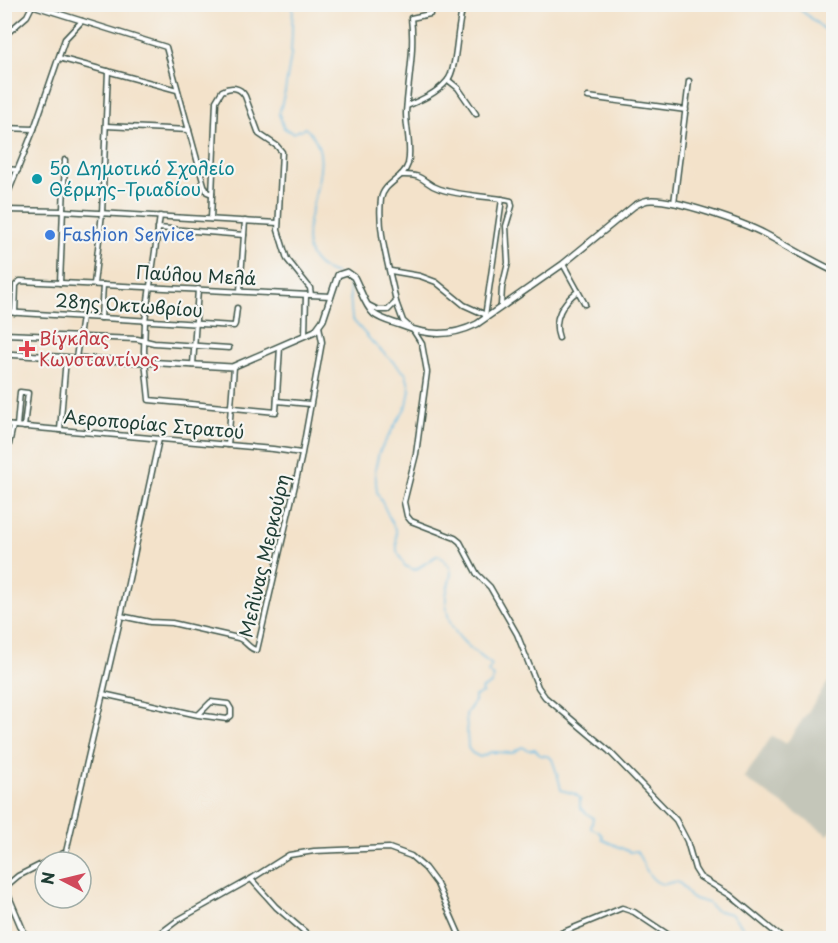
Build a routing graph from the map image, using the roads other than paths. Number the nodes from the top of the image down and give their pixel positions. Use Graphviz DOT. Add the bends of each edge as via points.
graph roads {
  1 [pos="464,4"];
  2 [pos="30,5"];
  3 [pos="430,14"];
  4 [pos="82,21"];
  5 [pos="4,36"];
  6 [pos="58,58"];
  7 [pos="108,71"];
  8 [pos="448,80"];
  9 [pos="689,81"];
  10 [pos="178,90"];
  11 [pos="588,97"];
  12 [pos="407,107"];
  13 [pos="686,110"];
  14 [pos="476,114"];
  15 [pos="106,126"];
  16 [pos="4,128"];
  17 [pos="34,129"];
  18 [pos="189,130"];
  19 [pos="65,160"];
  20 [pos="198,162"];
  21 [pos="213,162"];
  22 [pos="4,169"];
  23 [pos="18,170"];
  24 [pos="401,175"];
  25 [pos="212,194"];
  26 [pos="502,199"];
  27 [pos="4,203"];
  28 [pos="674,204"];
  29 [pos="4,210"];
  30 [pos="63,211"];
  31 [pos="102,213"];
  32 [pos="160,216"];
  33 [pos="211,219"];
  34 [pos="245,222"];
  35 [pos="278,223"];
  36 [pos="158,228"];
  37 [pos="244,235"];
  38 [pos="563,264"];
  39 [pos="390,271"];
  40 [pos="834,271"];
  41 [pos="60,283"];
  42 [pos="94,284"];
  43 [pos="103,285"];
  44 [pos="148,287"];
  45 [pos="198,289"];
  46 [pos="240,291"];
  47 [pos="578,291"];
  48 [pos="309,295"];
  49 [pos="331,296"];
  50 [pos="396,302"];
  51 [pos="585,304"];
  52 [pos="368,305"];
  53 [pos="501,305"];
  54 [pos="237,308"];
  55 [pos="4,312"];
  56 [pos="15,313"];
  57 [pos="487,316"];
  58 [pos="82,317"];
  59 [pos="101,318"];
  60 [pos="145,321"];
  61 [pos="196,324"];
  62 [pos="319,326"];
  63 [pos="413,330"];
  64 [pos="4,334"];
  65 [pos="305,336"];
  66 [pos="79,337"];
  67 [pos="559,338"];
  68 [pos="144,340"];
  69 [pos="194,345"];
  70 [pos="280,347"];
  71 [pos="229,348"];
  72 [pos="4,354"];
  73 [pos="66,358"];
  74 [pos="76,358"];
  75 [pos="146,363"];
  76 [pos="193,365"];
  77 [pos="234,367"];
  78 [pos="277,401"];
  79 [pos="310,404"];
  80 [pos="231,408"];
  81 [pos="4,425"];
  82 [pos="15,426"];
  83 [pos="24,427"];
  84 [pos="60,430"];
  85 [pos="159,439"];
  86 [pos="228,445"];
  87 [pos="301,453"];
  88 [pos="4,467"];
  89 [pos="121,616"];
  90 [pos="103,694"];
  91 [pos="198,715"];
  92 [pos="251,879"];
  93 [pos="5,886"];
  94 [pos="26,939"];
  95 [pos="154,939"];
  96 [pos="312,939"];
  97 [pos="463,939"];
  98 [pos="549,939"];
  99 [pos="673,939"];
  100 [pos="782,939"];
  1 -- 8 [label="street"];
  2 -- 4 [label="street"];
  2 -- 5 [label="street" via="27,16"];
  3 -- 12 [label="street" via="411,18"];
  4 -- 6 [label="street" via="68,34"];
  4 -- 10 [label="street" via="167,48"];
  6 -- 7 [label="street"];
  6 -- 17 [label="street"];
  7 -- 10 [label="street"];
  7 -- 15 [label="street"];
  8 -- 12 [label="street"];
  8 -- 14 [label="street"];
  9 -- 13 [label="street"];
  10 -- 18 [label="street"];
  11 -- 13 [label="street"];
  12 -- 24 [label="street" via="408,164"];
  13 -- 28 [label="street"];
  15 -- 18 [label="street"];
  15 -- 31 [label="street"];
  16 -- 17 [label="street"];
  17 -- 23 [label="street"];
  18 -- 20 [label="street"];
  19 -- 30 [label="street"];
  20 -- 21 [label="street"];
  20 -- 25 [label="street" via="205,189"];
  21 -- 25 [label="street"];
  21 -- 35 [label="street" via="216,101 222,91 232,88 243,92 259,134 282,152"];
  22 -- 23 [label="street"];
  23 -- 27 [label="street"];
  24 -- 26 [label="street" via="420,176 438,189 458,194"];
  24 -- 39 [label="street" via="385,187 381,202"];
  25 -- 33 [label="street"];
  26 -- 53 [label="street" via="512,204 506,220 508,263"];
  26 -- 57 [label="street"];
  28 -- 38 [label="street" via="641,202"];
  28 -- 40 [label="street" via="740,223"];
  29 -- 30 [label="street"];
  30 -- 31 [label="street"];
  30 -- 41 [label="street"];
  31 -- 32 [label="street"];
  31 -- 42 [label="street"];
  32 -- 33 [label="street"];
  32 -- 36 [label="street"];
  33 -- 34 [label="street"];
  34 -- 35 [label="street"];
  34 -- 37 [label="street"];
  35 -- 48 [label="street" via="288,259 310,288"];
  36 -- 37 [label="street"];
  36 -- 44 [label="street"];
  37 -- 46 [label="street"];
  38 -- 47 [label="street"];
  38 -- 53 [label="street"];
  39 -- 50 [label="street"];
  39 -- 57 [label="street" via="436,282 464,305"];
  41 -- 42 [label="street, Παύλου Μελά"];
  41 -- 56 [label="street, Παύλου Μελά" via="18,282"];
  42 -- 43 [label="street, Παύλου Μελά"];
  43 -- 44 [label="street, Παύλου Μελά"];
  43 -- 59 [label="street"];
  44 -- 45 [label="street, Παύλου Μελά"];
  44 -- 60 [label="street"];
  45 -- 46 [label="street, Παύλου Μελά"];
  45 -- 61 [label="street"];
  46 -- 48 [label="street, Παύλου Μελά"];
  47 -- 51 [label="street"];
  47 -- 67 [label="street" via="566,300 558,315"];
  48 -- 49 [label="street, Παύλου Μελά"];
  48 -- 65 [label="street"];
  49 -- 52 [label="street" via="338,275 348,272 356,279"];
  49 -- 62 [label="street"];
  50 -- 52 [label="street" via="388,310"];
  50 -- 63 [label="street" via="403,321"];
  52 -- 63 [label="street" via="377,316"];
  53 -- 57 [label="street"];
  54 -- 61 [label="street, 28ης Οκτωβρίου" via="235,326"];
  55 -- 56 [label="street, 28ης Οκτωβρίου"];
  56 -- 58 [label="street, 28ης Οκτωβρίου"];
  57 -- 63 [label="street" via="462,331 448,334"];
  58 -- 59 [label="street, 28ης Οκτωβρίου"];
  58 -- 66 [label="street"];
  59 -- 60 [label="street, 28ης Οκτωβρίου"];
  60 -- 61 [label="street, 28ης Οκτωβρίου"];
  60 -- 68 [label="street"];
  61 -- 69 [label="street"];
  62 -- 65 [label="street"];
  62 -- 79 [label="street, Μελίνας Μερκούρη" via="322,342"];
  63 -- 100 [label="street" via="422,344 427,372 416,454 404,502 407,516 460,542 517,634 545,697 609,751 676,820 700,877 730,895"];
  64 -- 66 [label="street"];
  65 -- 70 [label="street"];
  66 -- 68 [label="street"];
  66 -- 74 [label="street"];
  68 -- 69 [label="street"];
  68 -- 75 [label="street"];
  69 -- 71 [label="street"];
  69 -- 76 [label="street"];
  70 -- 77 [label="street"];
  70 -- 78 [label="street"];
  72 -- 73 [label="street"];
  73 -- 74 [label="street"];
  73 -- 84 [label="street"];
  74 -- 75 [label="street"];
  75 -- 76 [label="street"];
  75 -- 80 [label="street" via="149,401"];
  76 -- 77 [label="street"];
  77 -- 80 [label="street"];
  78 -- 79 [label="street"];
  78 -- 80 [label="street" via="276,412"];
  79 -- 87 [label="street, Μελίνας Μερκούρη"];
  80 -- 86 [label="street"];
  81 -- 82 [label="street, Αεροπορίας Στρατού"];
  82 -- 83 [label="street, Αεροπορίας Στρατού"];
  82 -- 83 [label="street" via="20,392 28,393"];
  82 -- 88 [label="street"];
  83 -- 84 [label="street, Αεροπορίας Στρατού"];
  84 -- 85 [label="street, Αεροπορίας Στρατού"];
  85 -- 86 [label="street, Αεροπορίας Στρατού"];
  85 -- 89 [label="street"];
  86 -- 87 [label="street, Αεροπορίας Στρατού"];
  87 -- 89 [label="street, Μελίνας Μερκούρη" via="257,650 238,638"];
  89 -- 90 [label="street"];
  90 -- 91 [label="street"];
  90 -- 93 [label="street" via="66,852"];
  91 -- 91 [label="street" via="227,719 231,708 211,702"];
  92 -- 95 [label="street" via="177,920"];
  92 -- 96 [label="street"];
  92 -- 97 [label="street" via="289,855 314,850 389,848 411,856 425,868 437,884"];
  93 -- 94 [label="street"];
  98 -- 99 [label="street" via="622,908"];
}
